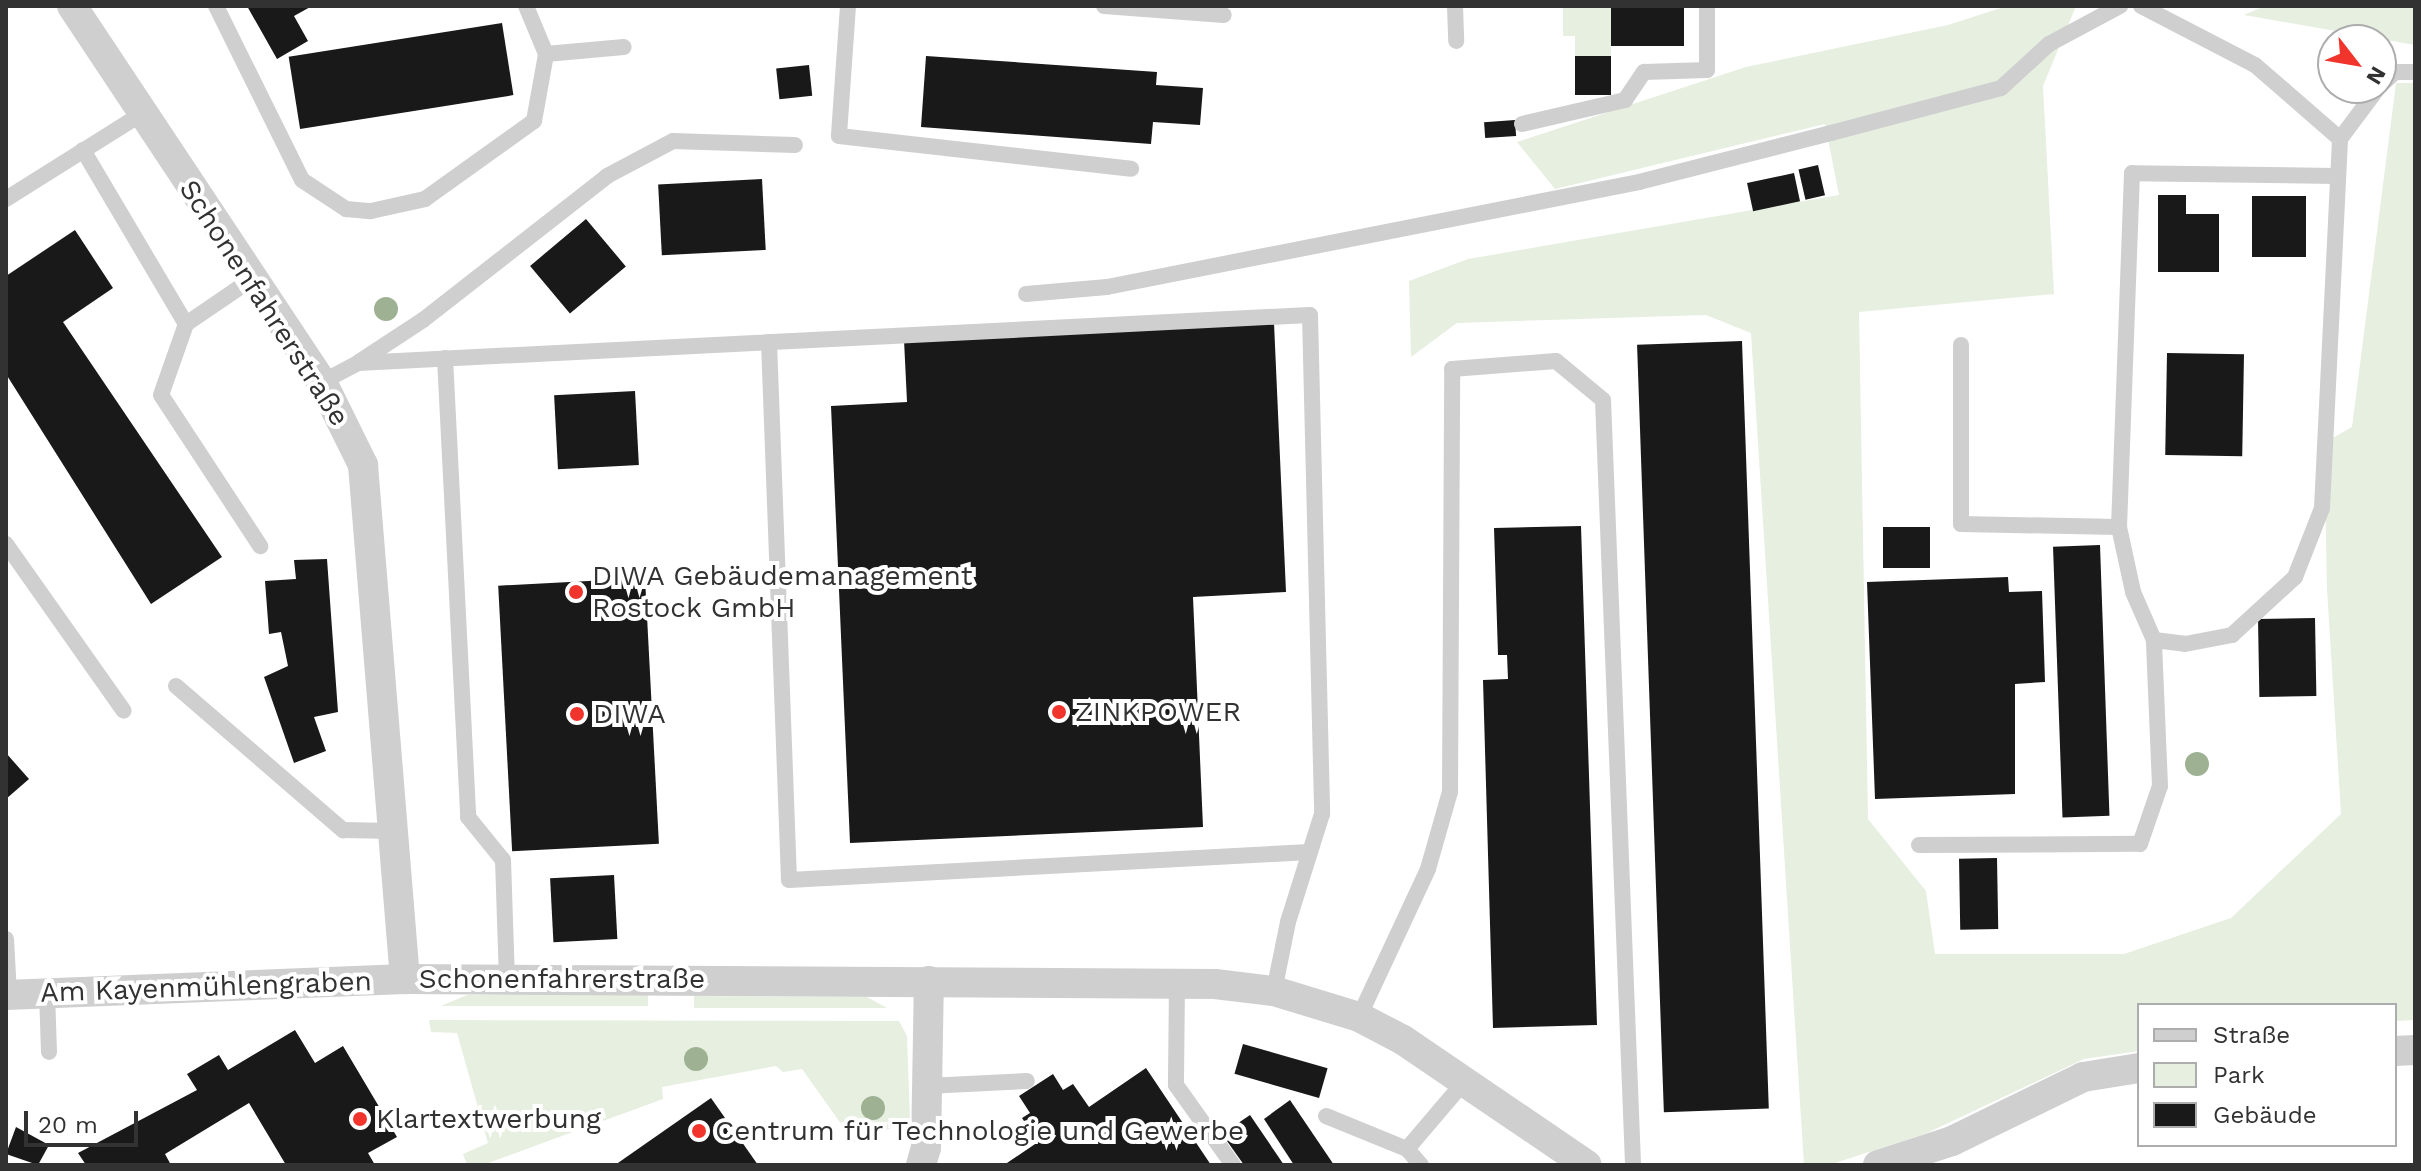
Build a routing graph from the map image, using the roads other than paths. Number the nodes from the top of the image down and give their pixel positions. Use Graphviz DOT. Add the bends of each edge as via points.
graph roads {
  1 [pos="72,6"];
  2 [pos="216,6"];
  3 [pos="526,6"];
  4 [pos="848,6"];
  5 [pos="1104,6"];
  6 [pos="1455,6"];
  7 [pos="1707,6"];
  8 [pos="2120,6"];
  9 [pos="2141,6"];
  10 [pos="1224,15"];
  11 [pos="1456,41"];
  12 [pos="624,47"];
  13 [pos="546,54"];
  14 [pos="2367,104"];
  15 [pos="140,115"];
  16 [pos="1522,124"];
  17 [pos="2340,139"];
  18 [pos="795,145"];
  19 [pos="83,150"];
  20 [pos="1131,169"];
  21 [pos="2337,176"];
  22 [pos="6,199"];
  23 [pos="252,279"];
  24 [pos="1026,294"];
  25 [pos="186,324"];
  26 [pos="769,342"];
  27 [pos="1961,345"];
  28 [pos="445,358"];
  29 [pos="358,363"];
  30 [pos="322,382"];
  31 [pos="2119,527"];
  32 [pos="6,544"];
  33 [pos="260,546"];
  34 [pos="2154,640"];
  35 [pos="176,686"];
  36 [pos="124,711"];
  37 [pos="394,831"];
  38 [pos="1919,845"];
  39 [pos="1309,852"];
  40 [pos="6,939"];
  41 [pos="405,979"];
  42 [pos="507,979"];
  43 [pos="929,981"];
  44 [pos="1177,984"];
  45 [pos="1274,991"];
  46 [pos="47,992"];
  47 [pos="7,994"];
  48 [pos="1359,1017"];
  49 [pos="49,1052"];
  50 [pos="2137,1068"];
  51 [pos="1027,1081"];
  52 [pos="1464,1082"];
  53 [pos="927,1086"];
  54 [pos="1326,1116"];
  55 [pos="1407,1149"];
  56 [pos="928,1159"];
  57 [pos="1233,1165"];
  58 [pos="1421,1165"];
  59 [pos="1587,1165"];
  60 [pos="1633,1165"];
  61 [pos="1878,1165"];
  1 -- 15 [label="street, Schonenfahrerstraße"];
  2 -- 13 [label="lane" via="302,180 346,209 371,211 425,199 534,121"];
  3 -- 13 [label="lane"];
  4 -- 20 [label="lane" via="839,136"];
  5 -- 10 [label="lane"];
  6 -- 11 [label="lane"];
  7 -- 16 [label="lane" via="1707,70 1644,72 1625,100"];
  8 -- 24 [label="lane" via="2049,44 2001,88 1831,133 1639,182 1107,287"];
  9 -- 17 [label="lane" via="2255,65"];
  12 -- 13 [label="lane"];
  14 -- 17 [label="lane"];
  15 -- 19 [label="lane"];
  15 -- 23 [label="street, Schonenfahrerstraße"];
  17 -- 21 [label="lane"];
  18 -- 29 [label="lane" via="673,141 607,176 423,320"];
  19 -- 22 [label="lane"];
  19 -- 25 [label="lane"];
  21 -- 31 [label="lane" via="2132,173"];
  21 -- 34 [label="lane" via="2322,508 2295,577 2232,635 2185,644"];
  23 -- 25 [label="lane"];
  23 -- 30 [label="street, Schonenfahrerstraße"];
  25 -- 33 [label="lane" via="161,395"];
  26 -- 28 [label="lane"];
  26 -- 39 [label="lane" via="789,880"];
  26 -- 39 [label="lane" via="1310,315 1322,814"];
  27 -- 31 [label="lane" via="1961,524"];
  28 -- 29 [label="lane"];
  28 -- 42 [label="lane" via="468,817 503,860"];
  29 -- 30 [label="lane"];
  30 -- 37 [label="street, Schonenfahrerstraße" via="367,479"];
  31 -- 34 [label="lane" via="2133,592"];
  32 -- 36 [label="lane"];
  34 -- 38 [label="lane" via="2160,786 2140,844"];
  35 -- 37 [label="lane" via="343,830"];
  37 -- 41 [label="street, Schonenfahrerstraße"];
  39 -- 45 [label="lane"];
  40 -- 47 [label="lane"];
  41 -- 42 [label="street, Schonenfahrerstraße"];
  41 -- 46 [label="street, Am Kayenmühlengraben"];
  42 -- 43 [label="street, Schonenfahrerstraße"];
  43 -- 44 [label="street, Schonenfahrerstraße"];
  43 -- 53 [label="street"];
  44 -- 45 [label="street, Schonenfahrerstraße"];
  44 -- 57 [label="lane" via="1176,1085"];
  45 -- 48 [label="street, Schonenfahrerstraße"];
  46 -- 47 [label="street, Am Kayenmühlengraben"];
  46 -- 49 [label="lane"];
  48 -- 52 [label="street, Schonenfahrerstraße"];
  48 -- 60 [label="lane" via="1428,869 1450,792 1452,369 1556,361 1603,400"];
  50 -- 61 [label="street" via="2083,1077 1952,1141"];
  51 -- 53 [label="lane"];
  52 -- 55 [label="lane"];
  52 -- 59 [label="street, Schonenfahrerstraße"];
  53 -- 56 [label="street"];
  54 -- 55 [label="lane"];
  55 -- 58 [label="lane"];
}
